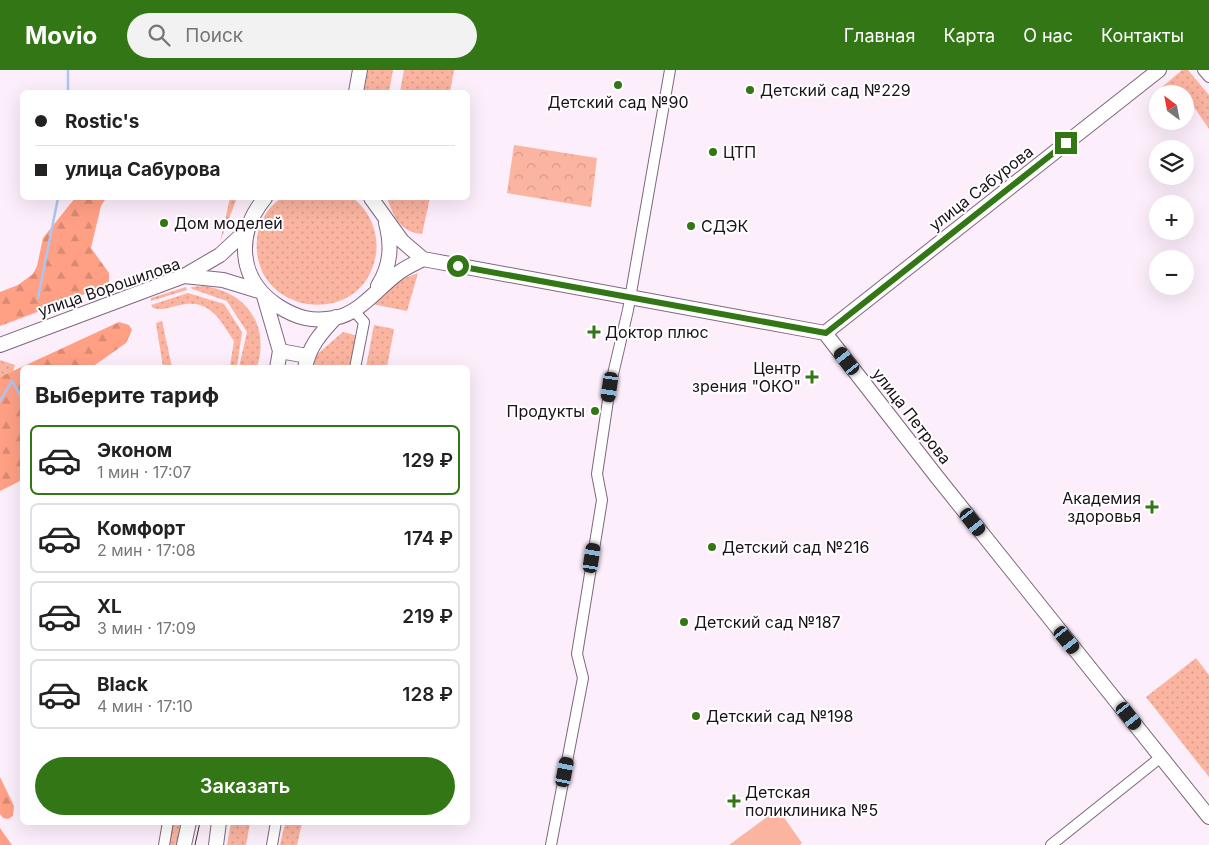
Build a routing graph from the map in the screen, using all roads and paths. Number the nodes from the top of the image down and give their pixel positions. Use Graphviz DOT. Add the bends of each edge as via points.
graph roads {
  1 [pos="360,70"];
  2 [pos="670,70"];
  3 [pos="1158,70"];
  4 [pos="1204,70"];
  5 [pos="1209,77"];
  6 [pos="356,90"];
  7 [pos="263,200"];
  8 [pos="372,200"];
  9 [pos="385,220"];
  10 [pos="246,230"];
  11 [pos="423,260"];
  12 [pos="184,276"];
  13 [pos="375,292"];
  14 [pos="262,294"];
  15 [pos="630,297"];
  16 [pos="354,311"];
  17 [pos="336,318"];
  18 [pos="826,333"];
  19 [pos="0,345"];
  20 [pos="280,351"];
  21 [pos="306,362"];
  22 [pos="278,365"];
  23 [pos="356,365"];
  24 [pos="1161,757"];
  25 [pos="1209,817"];
  26 [pos="167,825"];
  27 [pos="188,825"];
  28 [pos="219,825"];
  29 [pos="275,825"];
  30 [pos="164,845"];
  31 [pos="184,845"];
  32 [pos="216,845"];
  33 [pos="272,845"];
  34 [pos="551,845"];
  35 [pos="1051,845"];
  1 -- 6 [label="main road"];
  2 -- 15 [label="street"];
  3 -- 18 [label="main road, улица Сабурова"];
  4 -- 5 [label="street"];
  7 -- 10 [label="main road" via="254,210"];
  8 -- 9 [label="main road"];
  9 -- 11 [label="main road"];
  9 -- 13 [label="main road" via="390,238 390,257 385,276"];
  10 -- 12 [label="main road" via="220,255"];
  10 -- 14 [label="main road" via="248,266"];
  11 -- 13 [label="main road" via="398,273"];
  11 -- 15 [label="main road"];
  12 -- 14 [label="main road, улица Ворошилова" via="223,280"];
  12 -- 19 [label="main road, улица Ворошилова"];
  13 -- 16 [label="main road"];
  14 -- 17 [label="main road" via="294,316 315,320"];
  14 -- 20 [label="main road" via="274,323"];
  15 -- 18 [label="main road"];
  15 -- 34 [label="street" via="610,387 597,474 602,500 577,654 583,678"];
  16 -- 17 [label="main road"];
  16 -- 23 [label="street" via="364,322"];
  17 -- 21 [label="main road" via="317,336"];
  18 -- 24 [label="main road, улица Петрова"];
  20 -- 21 [label="main road"];
  20 -- 22 [label="main road"];
  24 -- 25 [label="main road, улица Петрова"];
  24 -- 35 [label="street"];
  26 -- 30 [label="street"];
  27 -- 31 [label="main road"];
  28 -- 32 [label="main road"];
  29 -- 33 [label="street"];
}
